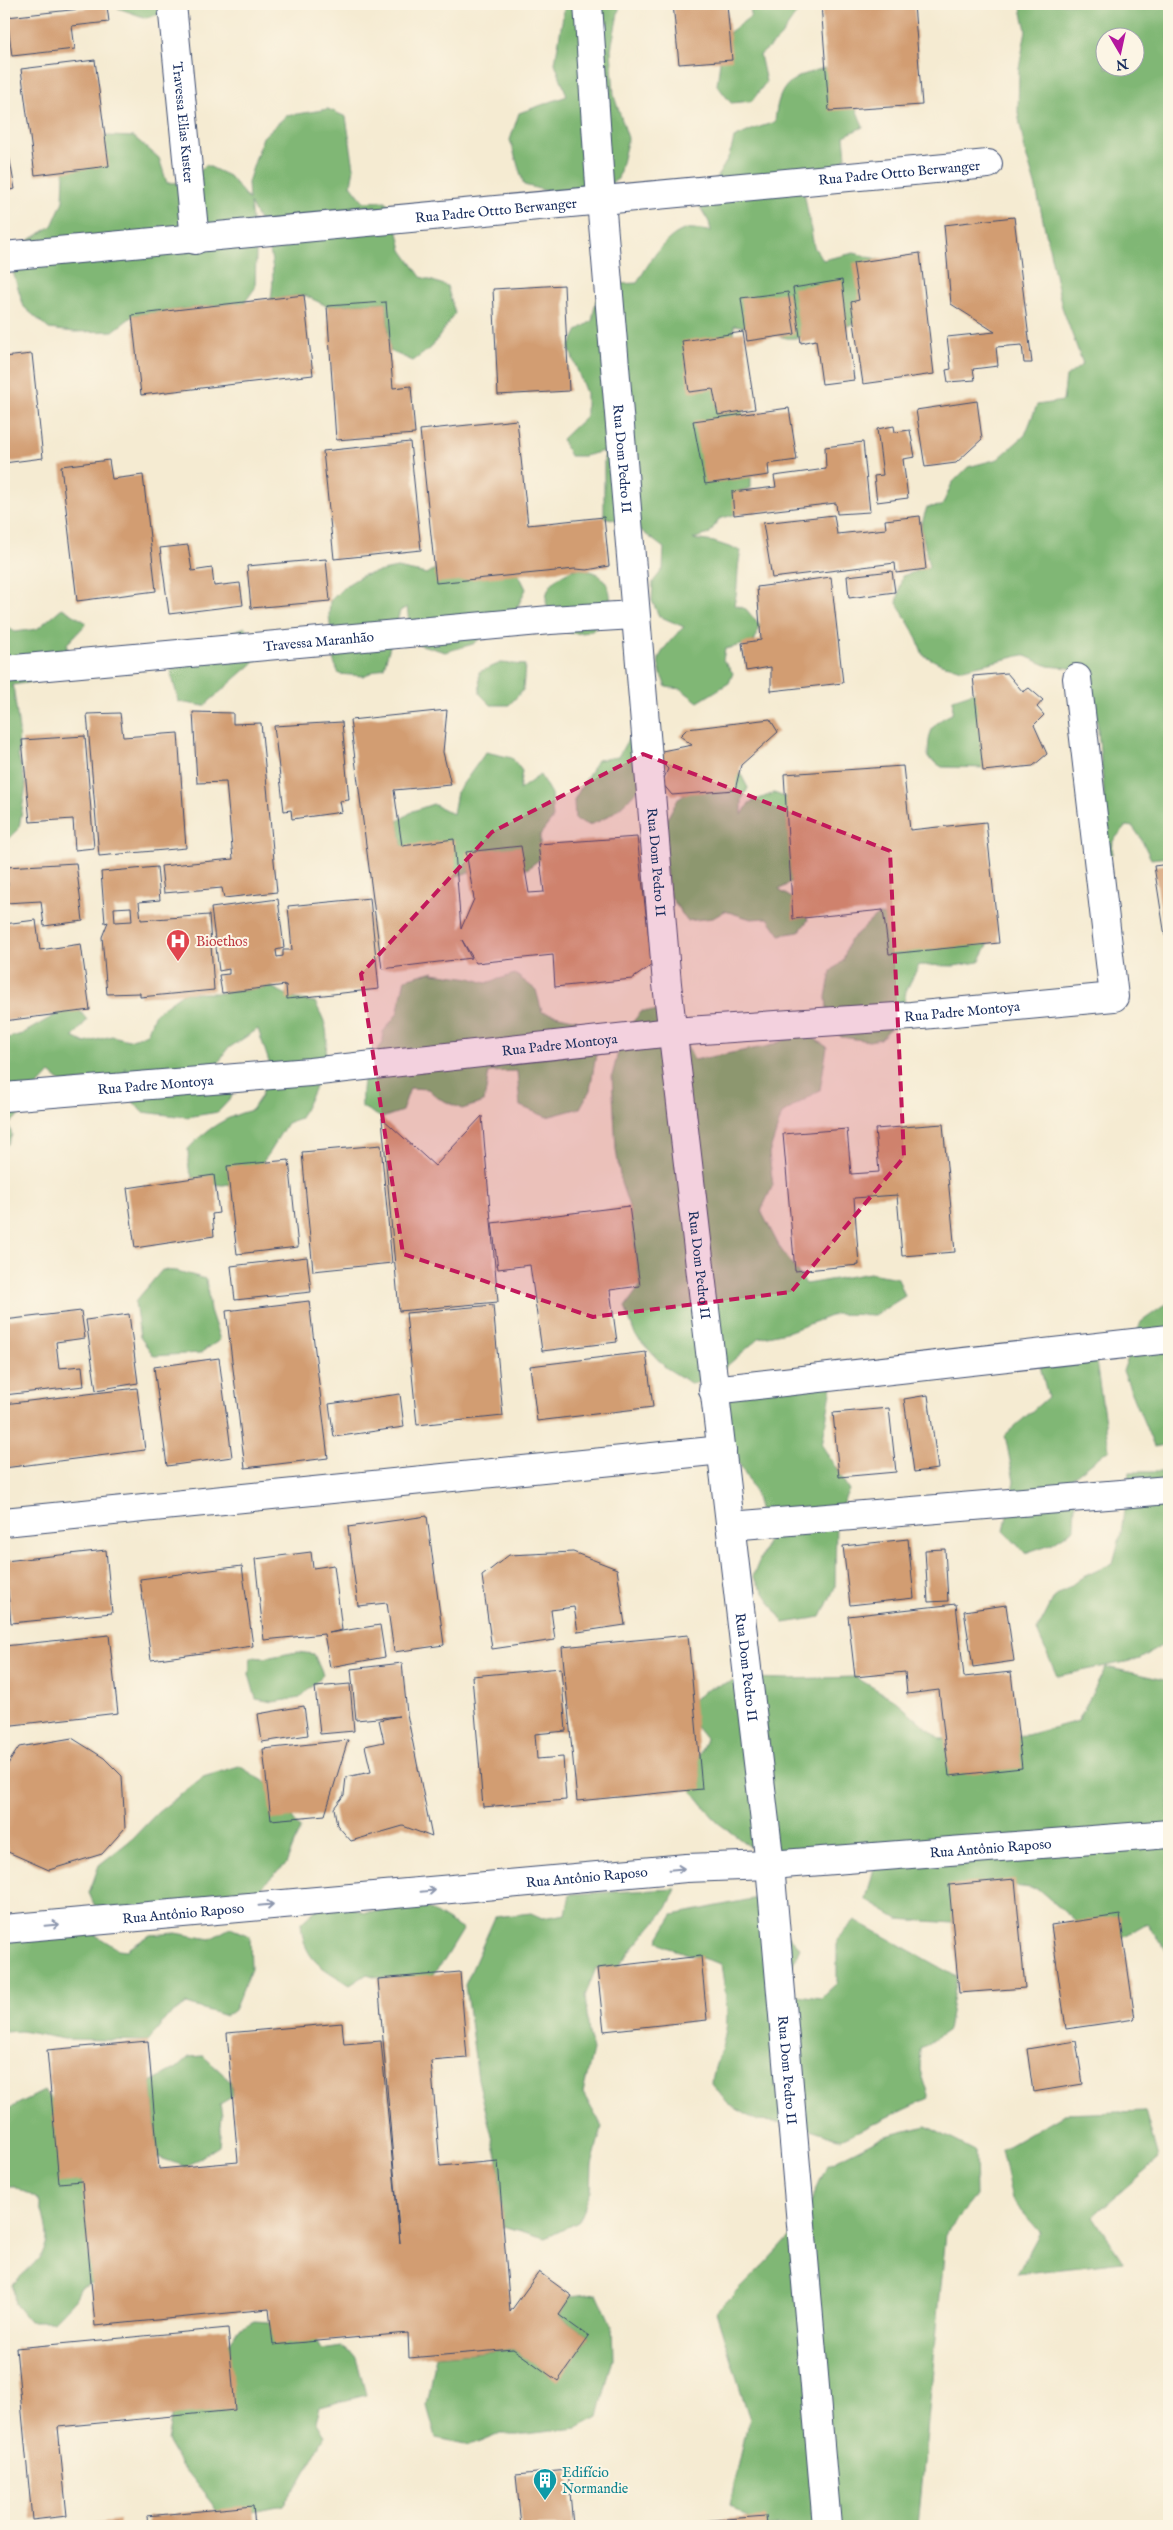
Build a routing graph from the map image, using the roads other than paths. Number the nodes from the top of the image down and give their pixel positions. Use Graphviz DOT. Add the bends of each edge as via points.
graph roads {
  1 [pos="172,4"];
  2 [pos="588,4"];
  3 [pos="988,164"];
  4 [pos="601,200"];
  5 [pos="195,240"];
  6 [pos="4,256"];
  7 [pos="634,615"];
  8 [pos="4,670"];
  9 [pos="1077,678"];
  10 [pos="672,1032"];
  11 [pos="4,1097"];
  12 [pos="1169,1339"];
  13 [pos="713,1390"];
  14 [pos="722,1450"];
  15 [pos="1169,1490"];
  16 [pos="4,1522"];
  17 [pos="730,1526"];
  18 [pos="1169,1834"];
  19 [pos="770,1865"];
  20 [pos="4,1929"];
  21 [pos="827,2526"];
  1 -- 5 [label="street, Travessa Elias Kuster"];
  2 -- 4 [label="street, Rua Dom Pedro II"];
  3 -- 4 [label="street, Rua Padre Ottto Berwanger"];
  4 -- 5 [label="street, Rua Padre Ottto Berwanger"];
  4 -- 7 [label="street, Rua Dom Pedro II"];
  5 -- 6 [label="street, Rua Padre Ottto Berwanger"];
  7 -- 8 [label="street, Travessa Maranhão"];
  7 -- 10 [label="street, Rua Dom Pedro II"];
  9 -- 10 [label="street, Rua Padre Montoya" via="1114,997 910,1016"];
  10 -- 11 [label="street, Rua Padre Montoya" via="310,1072"];
  10 -- 13 [label="street, Rua Dom Pedro II"];
  12 -- 13 [label="street"];
  13 -- 14 [label="street, Rua Dom Pedro II"];
  14 -- 16 [label="street"];
  14 -- 17 [label="street, Rua Dom Pedro II"];
  15 -- 17 [label="street"];
  17 -- 19 [label="street, Rua Dom Pedro II"];
  18 -- 19 [label="street, Rua Antônio Raposo"];
  20 -- 19 [label="street, Rua Antônio Raposo, one-way" via="686,1868"];
  19 -- 21 [label="street, Rua Dom Pedro II"];
}
